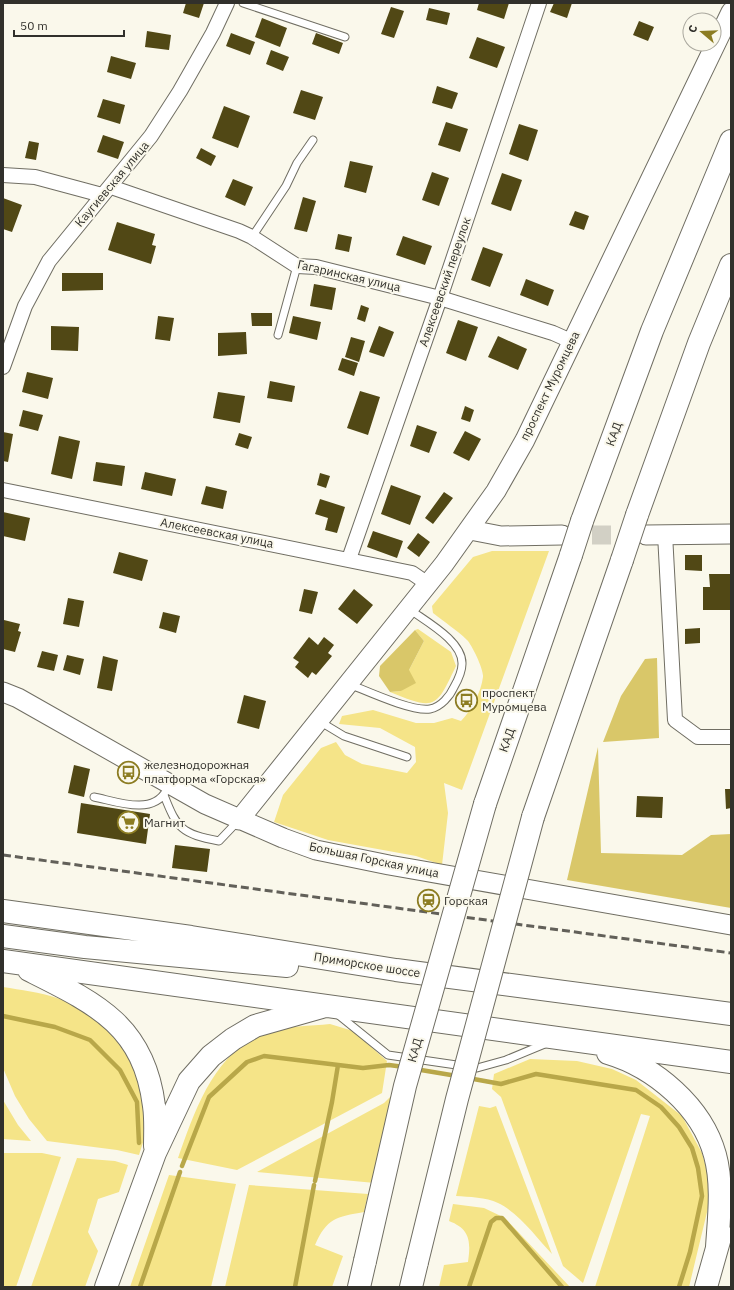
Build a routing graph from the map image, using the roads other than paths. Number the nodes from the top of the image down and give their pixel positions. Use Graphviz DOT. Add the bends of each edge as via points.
graph roads {
  1 [pos="227,3"];
  2 [pos="243,3"];
  3 [pos="539,3"];
  4 [pos="731,12"];
  5 [pos="345,36"];
  6 [pos="313,140"];
  7 [pos="731,141"];
  8 [pos="3,175"];
  9 [pos="106,191"];
  10 [pos="252,237"];
  11 [pos="731,265"];
  12 [pos="297,266"];
  13 [pos="440,298"];
  14 [pos="278,335"];
  15 [pos="572,341"];
  16 [pos="3,367"];
  17 [pos="3,490"];
  18 [pos="470,530"];
  19 [pos="665,534"];
  20 [pos="731,534"];
  21 [pos="562,535"];
  22 [pos="646,535"];
  23 [pos="349,559"];
  24 [pos="428,584"];
  25 [pos="408,609"];
  26 [pos="349,684"];
  27 [pos="3,692"];
  28 [pos="319,721"];
  29 [pos="731,737"];
  30 [pos="407,757"];
  31 [pos="167,789"];
  32 [pos="94,797"];
  33 [pos="239,820"];
  34 [pos="3,911"];
  35 [pos="731,925"];
  36 [pos="3,936"];
  37 [pos="7,961"];
  38 [pos="396,970"];
  39 [pos="327,1006"];
  40 [pos="731,1014"];
  41 [pos="557,1038"];
  42 [pos="731,1062"];
  43 [pos="155,1153"];
  44 [pos="731,1202"];
  45 [pos="717,1247"];
  46 [pos="106,1287"];
  47 [pos="359,1287"];
  48 [pos="411,1287"];
  49 [pos="706,1287"];
  1 -- 9 [label="street, Каугиевская улица" via="180,91 151,136"];
  2 -- 5 [label="lane"];
  3 -- 13 [label="street, Алексеевский переулок"];
  4 -- 15 [label="main road, проспект Муромцева"];
  6 -- 10 [label="lane"];
  7 -- 47 [label="highway, КАД, bridge" via="652,331 582,521 485,804 405,1086"];
  8 -- 9 [label="street, Гагаринская улица" via="35,177"];
  9 -- 10 [label="street, Гагаринская улица"];
  9 -- 16 [label="street, Каугиевская улица" via="49,261 25,306"];
  10 -- 12 [label="street, Гагаринская улица"];
  11 -- 48 [label="highway, bridge" via="699,343 637,515 533,817 456,1099"];
  12 -- 13 [label="street, Гагаринская улица" via="316,267"];
  12 -- 14 [label="lane"];
  13 -- 15 [label="street, Гагаринская улица"];
  13 -- 23 [label="street, Алексеевский переулок"];
  15 -- 18 [label="main road, проспект Муромцева" via="525,440"];
  17 -- 23 [label="street, Алексеевская улица"];
  18 -- 21 [label="main road" via="501,536"];
  18 -- 24 [label="main road, проспект Муромцева"];
  19 -- 20 [label="main road"];
  19 -- 22 [label="main road"];
  19 -- 29 [label="street" via="675,720 698,737"];
  23 -- 24 [label="street, Алексеевская улица" via="412,573"];
  24 -- 25 [label="main road, проспект Муромцева"];
  25 -- 26 [label="main road, проспект Муромцева"];
  25 -- 26 [label="lane" via="450,639 459,650 462,663 453,690 443,702 431,709 418,708"];
  26 -- 28 [label="main road, проспект Муромцева"];
  27 -- 31 [label="main road, Большая Горская улица" via="18,698"];
  28 -- 30 [label="lane" via="344,736"];
  28 -- 33 [label="main road, проспект Муромцева"];
  31 -- 32 [label="lane" via="152,803 143,806"];
  31 -- 33 [label="main road, Большая Горская улица"];
  31 -- 33 [label="lane" via="173,819 183,830 197,837 219,841"];
  33 -- 35 [label="main road, Большая Горская улица" via="330,853"];
  34 -- 38 [label="highway, Приморское шоссе"];
  36 -- 38 [label="highway" via="85,947 272,965"];
  37 -- 39 [label="highway"];
  37 -- 43 [label="highway" via="70,990 105,1012 128,1037 141,1056 149,1084 154,1106"];
  38 -- 40 [label="highway, Приморское шоссе"];
  39 -- 41 [label="highway"];
  39 -- 41 [label="lane" via="388,1055 477,1068 527,1053"];
  39 -- 43 [label="highway" via="255,1026 211,1056 189,1081"];
  41 -- 42 [label="highway"];
  41 -- 45 [label="highway" via="624,1058 669,1087 701,1122 716,1156 719,1183"];
  43 -- 46 [label="highway"];
  44 -- 45 [label="highway"];
  45 -- 49 [label="highway"];
}
